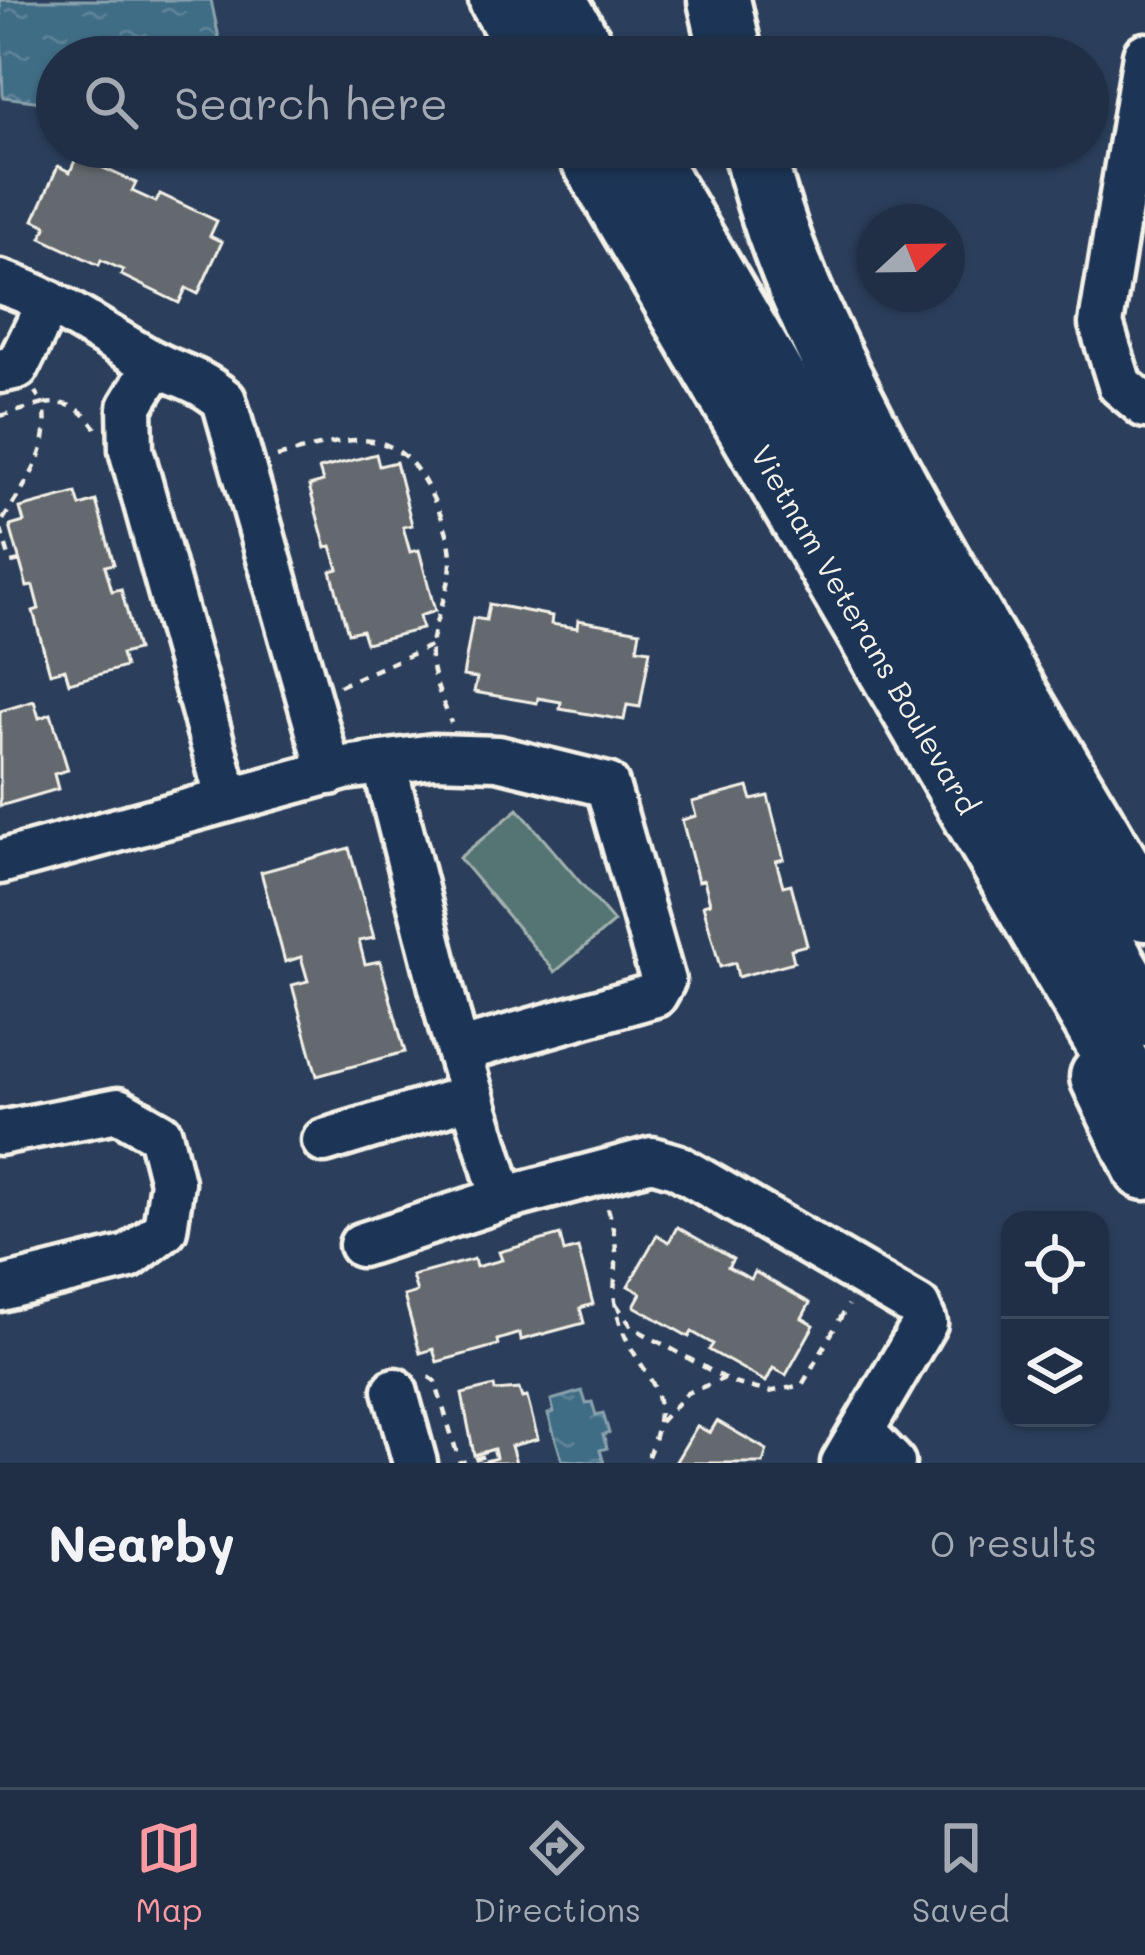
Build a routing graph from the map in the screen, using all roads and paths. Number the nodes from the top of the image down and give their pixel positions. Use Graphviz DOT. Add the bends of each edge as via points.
graph roads {
  1 [pos="500,0"];
  2 [pos="555,0"];
  3 [pos="719,0"];
  4 [pos="521,36"];
  5 [pos="576,36"];
  6 [pos="727,36"];
  7 [pos="1145,55"];
  8 [pos="597,168"];
  9 [pos="652,168"];
  10 [pos="758,168"];
  11 [pos="0,282"];
  12 [pos="49,302"];
  13 [pos="156,364"];
  14 [pos="0,371"];
  15 [pos="1145,406"];
  16 [pos="96,428"];
  17 [pos="242,466"];
  18 [pos="1,531"];
  19 [pos="20,561"];
  20 [pos="432,645"];
  21 [pos="308,696"];
  22 [pos="465,757"];
  23 [pos="384,763"];
  24 [pos="330,773"];
  25 [pos="228,800"];
  26 [pos="1000,860"];
  27 [pos="0,862"];
  28 [pos="1145,910"];
  29 [pos="1145,1016"];
  30 [pos="458,1051"];
  31 [pos="472,1096"];
  32 [pos="1145,1109"];
  33 [pos="0,1133"];
  34 [pos="324,1141"];
  35 [pos="1145,1169"];
  36 [pos="599,1173"];
  37 [pos="503,1199"];
  38 [pos="361,1245"];
  39 [pos="863,1276"];
  40 [pos="0,1289"];
  41 [pos="616,1304"];
  42 [pos="724,1378"];
  43 [pos="407,1381"];
  44 [pos="660,1422"];
  45 [pos="852,1447"];
  46 [pos="495,1453"];
  47 [pos="415,1463"];
  48 [pos="645,1463"];
  49 [pos="893,1463"];
  1 -- 4 [label="highway"];
  2 -- 5 [label="highway"];
  3 -- 6 [label="highway"];
  7 -- 15 [label="street" via="1101,324 1120,385"];
  8 -- 26 [label="highway, Vietnam Veterans Boulevard"];
  9 -- 29 [label="highway, Vietnam Veterans Boulevard"];
  10 -- 28 [label="highway" via="817,334 942,569"];
  11 -- 12 [label="street"];
  12 -- 13 [label="street"];
  12 -- 14 [label="street" via="16,367"];
  13 -- 17 [label="street" via="198,379 224,400"];
  13 -- 25 [label="street" via="130,407 131,450"];
  16 -- 18 [label="path" via="82,410 44,404 44,452"];
  17 -- 20 [label="path" via="356,438 391,444 420,472 452,558"];
  17 -- 21 [label="street"];
  18 -- 19 [label="path" via="10,563"];
  20 -- 21 [label="path"];
  20 -- 22 [label="path"];
  21 -- 24 [label="street"];
  22 -- 23 [label="street"];
  22 -- 30 [label="street" via="607,785 663,981 655,995"];
  23 -- 24 [label="street"];
  23 -- 30 [label="street"];
  24 -- 25 [label="street"];
  25 -- 27 [label="street"];
  26 -- 32 [label="highway, Vietnam Veterans Boulevard"];
  26 -- 35 [label="highway"];
  30 -- 31 [label="street"];
  31 -- 34 [label="street"];
  31 -- 37 [label="street"];
  33 -- 40 [label="street" via="118,1110 160,1134 172,1182 165,1229 129,1256"];
  36 -- 37 [label="street"];
  36 -- 39 [label="street" via="652,1159 676,1166"];
  36 -- 41 [label="path" via="615,1243"];
  37 -- 38 [label="street"];
  39 -- 42 [label="path" via="802,1384 769,1392"];
  39 -- 45 [label="street" via="918,1307 925,1323"];
  41 -- 42 [label="path" via="632,1327"];
  41 -- 44 [label="path" via="624,1338 662,1402"];
  42 -- 44 [label="path" via="687,1393"];
  43 -- 46 [label="path" via="435,1381 460,1463"];
  43 -- 47 [label="street"];
  44 -- 48 [label="path"];
  45 -- 49 [label="street" via="887,1452"];
}
